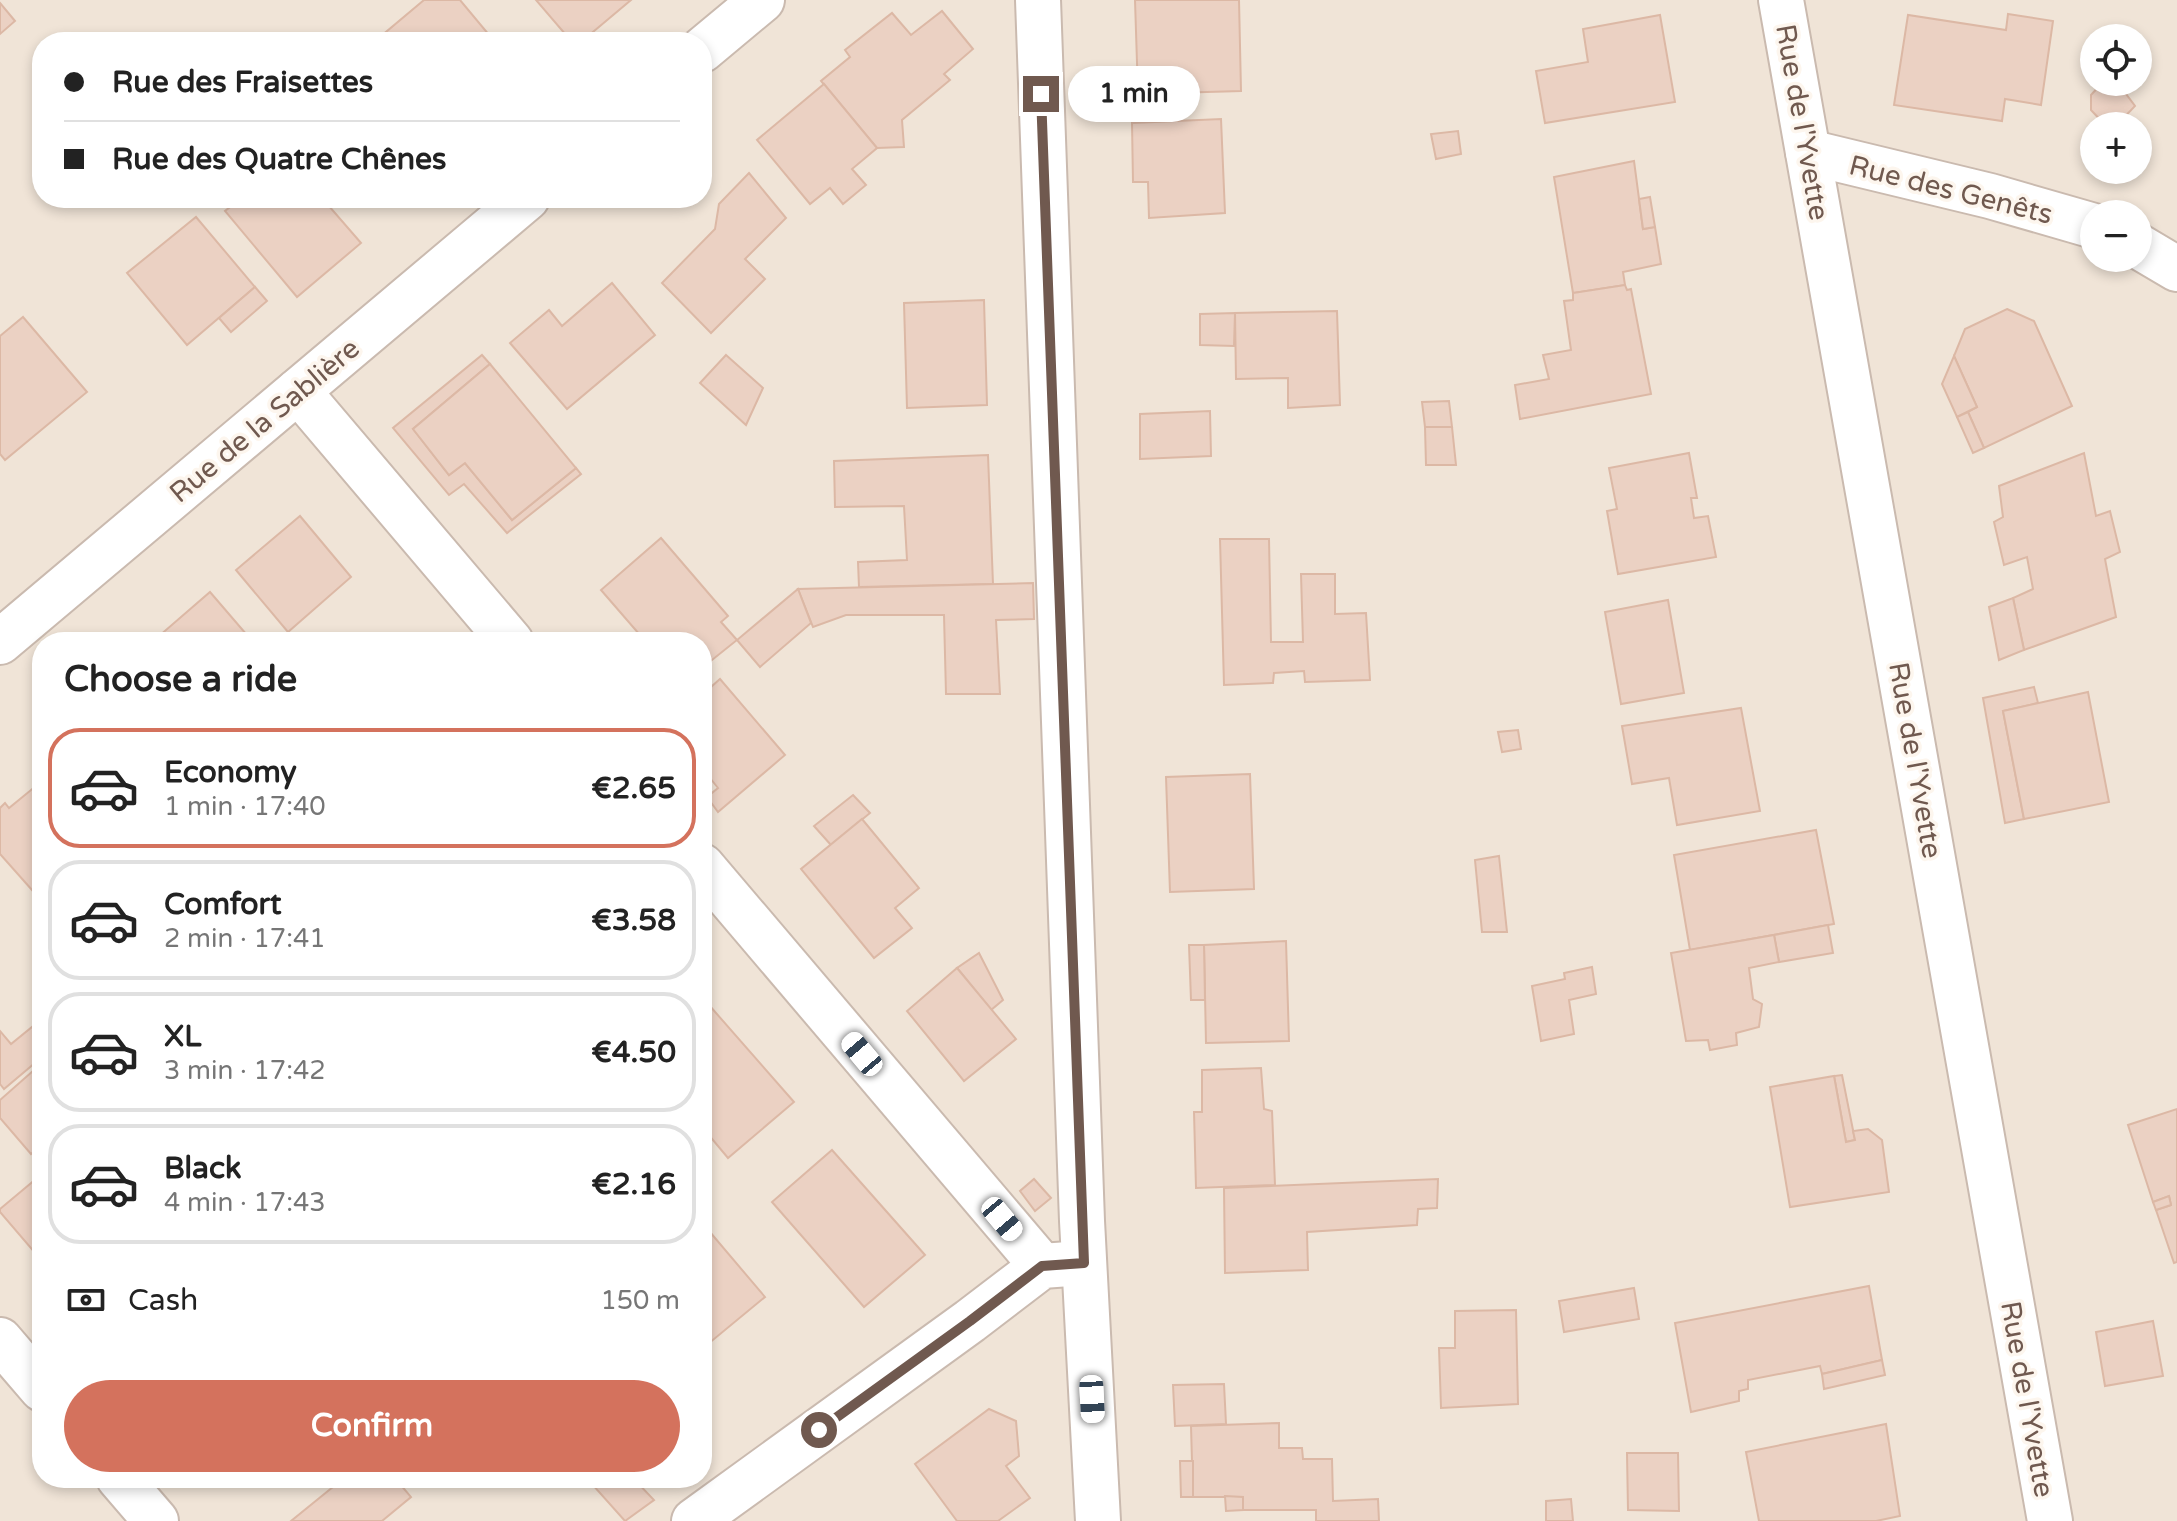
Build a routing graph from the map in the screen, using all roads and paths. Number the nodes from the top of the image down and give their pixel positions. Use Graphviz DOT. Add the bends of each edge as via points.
graph roads {
  1 [pos="762,0"];
  2 [pos="1038,0"];
  3 [pos="1781,0"];
  4 [pos="712,42"];
  5 [pos="1808,152"];
  6 [pos="515,208"];
  7 [pos="2080,222"];
  8 [pos="2152,254"];
  9 [pos="2177,269"];
  10 [pos="298,391"];
  11 [pos="503,632"];
  12 [pos="0,642"];
  13 [pos="712,877"];
  14 [pos="1063,1264"];
  15 [pos="0,1340"];
  16 [pos="32,1377"];
  17 [pos="128,1488"];
  18 [pos="156,1521"];
  19 [pos="694,1521"];
  20 [pos="1098,1521"];
  21 [pos="2050,1521"];
  1 -- 4 [label="street"];
  2 -- 14 [label="street"];
  3 -- 5 [label="street, Rue de l'Yvette"];
  5 -- 7 [label="street, Rue des Genêts"];
  5 -- 21 [label="street, Rue de l'Yvette"];
  6 -- 10 [label="street, Rue de la Sablière"];
  8 -- 9 [label="street"];
  10 -- 11 [label="street"];
  10 -- 12 [label="street, Rue de la Sablière"];
  13 -- 14 [label="street"];
  14 -- 19 [label="street" via="970,1321"];
  14 -- 20 [label="street"];
  15 -- 16 [label="street"];
  17 -- 18 [label="street"];
}
